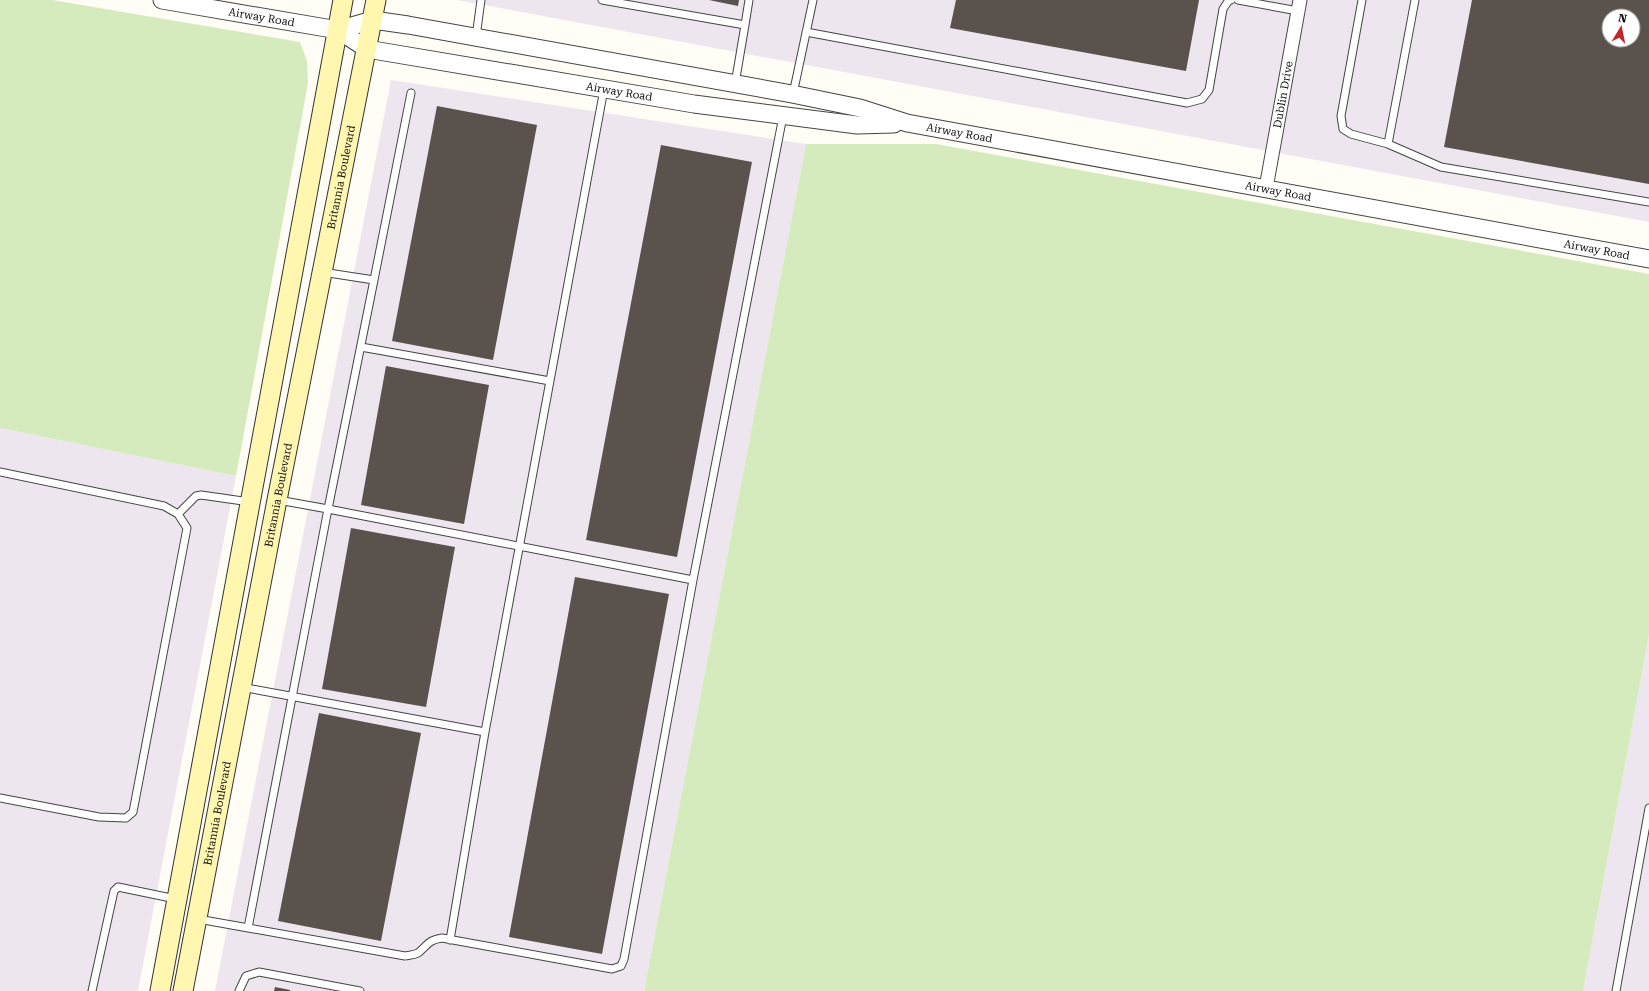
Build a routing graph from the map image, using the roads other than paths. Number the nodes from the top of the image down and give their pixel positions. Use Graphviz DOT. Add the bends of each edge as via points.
graph roads {
  1 [pos="162,0"];
  2 [pos="343,0"];
  3 [pos="376,0"];
  4 [pos="481,0"];
  5 [pos="602,0"];
  6 [pos="749,0"];
  7 [pos="813,0"];
  8 [pos="1230,0"];
  9 [pos="1238,0"];
  10 [pos="1362,0"];
  11 [pos="1414,0"];
  12 [pos="1299,6"];
  13 [pos="373,20"];
  14 [pos="745,25"];
  15 [pos="338,30"];
  16 [pos="806,32"];
  17 [pos="476,37"];
  18 [pos="367,49"];
  19 [pos="735,84"];
  20 [pos="604,89"];
  21 [pos="411,93"];
  22 [pos="792,94"];
  23 [pos="783,116"];
  24 [pos="907,123"];
  25 [pos="1388,144"];
  26 [pos="1266,188"];
  27 [pos="1649,202"];
  28 [pos="1649,259"];
  29 [pos="322,272"];
  30 [pos="374,280"];
  31 [pos="361,347"];
  32 [pos="550,381"];
  33 [pos="0,472"];
  34 [pos="277,500"];
  35 [pos="250,502"];
  36 [pos="328,509"];
  37 [pos="178,514"];
  38 [pos="520,546"];
  39 [pos="693,580"];
  40 [pos="241,687"];
  41 [pos="293,697"];
  42 [pos="485,732"];
  43 [pos="0,798"];
  44 [pos="1649,808"];
  45 [pos="177,899"];
  46 [pos="196,919"];
  47 [pos="248,928"];
  48 [pos="450,940"];
  49 [pos="92,991"];
  50 [pos="160,991"];
  51 [pos="183,991"];
  52 [pos="239,991"];
  53 [pos="360,991"];
  54 [pos="1616,991"];
  1 -- 15 [label="street, Airway Road"];
  2 -- 15 [label="main road, Britannia Boulevard"];
  3 -- 13 [label="main road, Britannia Boulevard"];
  4 -- 17 [label="lane"];
  5 -- 14 [label="lane"];
  6 -- 14 [label="lane"];
  7 -- 16 [label="lane"];
  8 -- 16 [label="lane" via="1223,9 1209,90 1202,99 1187,103"];
  9 -- 12 [label="lane"];
  10 -- 25 [label="lane" via="1341,116 1343,129 1351,134"];
  11 -- 25 [label="lane"];
  12 -- 26 [label="street, Dublin Drive"];
  13 -- 15 [label="street, Airway Road"];
  13 -- 17 [label="street, Airway Road"];
  13 -- 18 [label="main road, Britannia Boulevard"];
  14 -- 19 [label="lane"];
  15 -- 18 [label="street, Airway Road"];
  15 -- 35 [label="main road, Britannia Boulevard"];
  16 -- 22 [label="lane"];
  17 -- 19 [label="street, Airway Road"];
  18 -- 20 [label="street, Airway Road"];
  18 -- 29 [label="main road, Britannia Boulevard"];
  19 -- 22 [label="street, Airway Road"];
  20 -- 23 [label="street, Airway Road"];
  20 -- 32 [label="lane"];
  21 -- 30 [label="lane"];
  22 -- 24 [label="street, Airway Road" via="860,108"];
  23 -- 24 [label="street, Airway Road" via="857,125"];
  23 -- 39 [label="lane"];
  24 -- 26 [label="street, Airway Road"];
  25 -- 27 [label="lane" via="1441,166"];
  26 -- 28 [label="street, Airway Road"];
  29 -- 30 [label="lane"];
  29 -- 34 [label="main road, Britannia Boulevard"];
  30 -- 31 [label="lane"];
  31 -- 32 [label="lane"];
  31 -- 36 [label="lane"];
  32 -- 38 [label="lane"];
  33 -- 37 [label="lane" via="164,506"];
  34 -- 36 [label="lane"];
  34 -- 40 [label="main road, Britannia Boulevard"];
  35 -- 37 [label="lane" via="201,495 196,496"];
  35 -- 45 [label="main road, Britannia Boulevard"];
  36 -- 38 [label="lane"];
  36 -- 41 [label="lane"];
  37 -- 43 [label="lane" via="187,528 133,812 126,818 99,817"];
  38 -- 39 [label="lane"];
  38 -- 42 [label="lane"];
  39 -- 48 [label="lane" via="621,966 612,969"];
  40 -- 41 [label="lane"];
  40 -- 46 [label="main road, Britannia Boulevard"];
  41 -- 42 [label="lane"];
  41 -- 47 [label="lane"];
  42 -- 48 [label="lane"];
  44 -- 54 [label="lane"];
  45 -- 49 [label="lane" via="118,887 114,891"];
  45 -- 50 [label="main road, Britannia Boulevard"];
  46 -- 47 [label="lane"];
  46 -- 51 [label="main road, Britannia Boulevard"];
  47 -- 48 [label="lane" via="405,956 416,954 433,940"];
  52 -- 53 [label="lane" via="246,976 259,972"];
}
